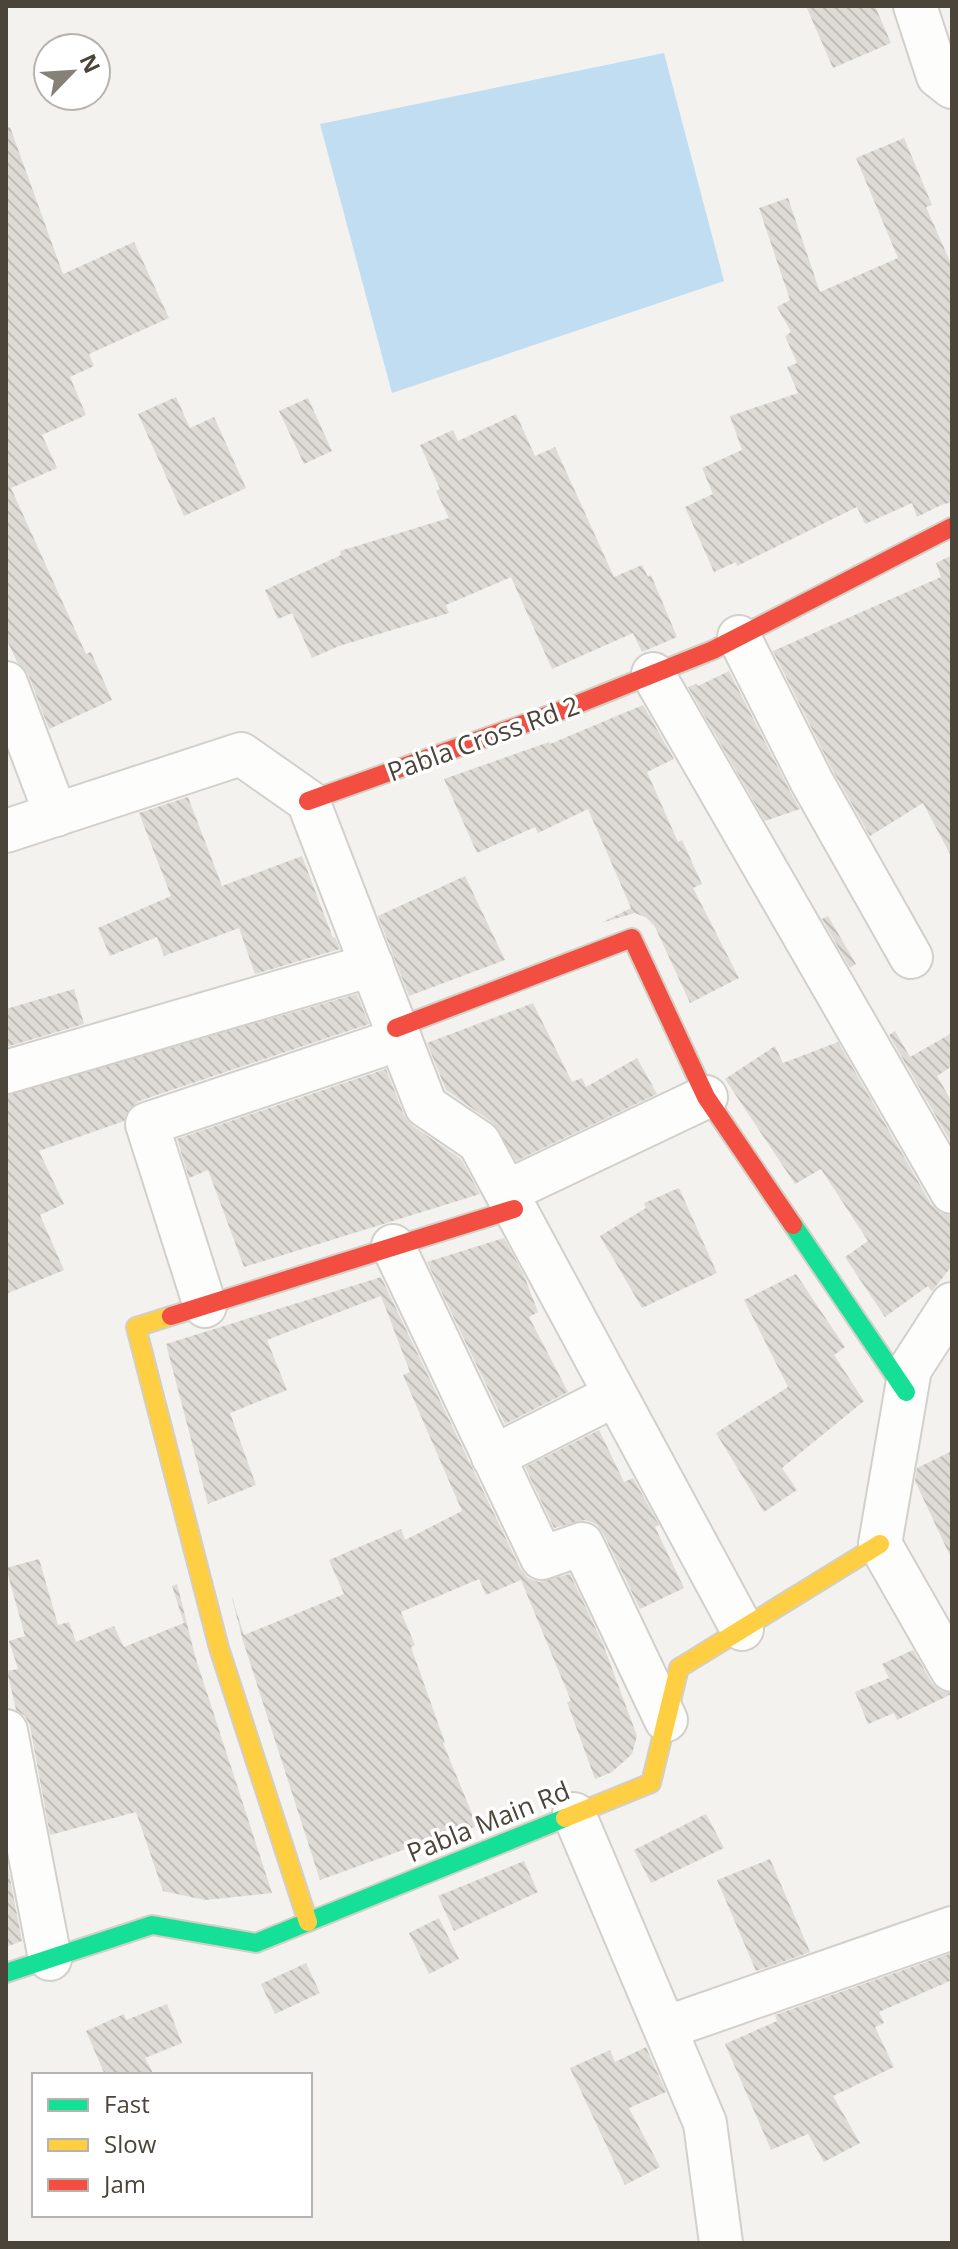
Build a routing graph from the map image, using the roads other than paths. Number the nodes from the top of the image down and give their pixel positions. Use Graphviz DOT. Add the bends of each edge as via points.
graph roads {
  1 [pos="915,6"];
  2 [pos="952,87"];
  3 [pos="952,527"];
  4 [pos="739,637"];
  5 [pos="653,674"];
  6 [pos="6,683"];
  7 [pos="308,801"];
  8 [pos="56,815"];
  9 [pos="6,831"];
  10 [pos="911,957"];
  11 [pos="372,965"];
  12 [pos="398,1034"];
  13 [pos="6,1072"];
  14 [pos="706,1097"];
  15 [pos="952,1192"];
  16 [pos="510,1200"];
  17 [pos="393,1246"];
  18 [pos="952,1304"];
  19 [pos="205,1306"];
  20 [pos="906,1392"];
  21 [pos="615,1395"];
  22 [pos="493,1457"];
  23 [pos="880,1544"];
  24 [pos="742,1629"];
  25 [pos="952,1670"];
  26 [pos="666,1720"];
  27 [pos="6,1731"];
  28 [pos="574,1814"];
  29 [pos="308,1922"];
  30 [pos="952,1928"];
  31 [pos="50,1959"];
  32 [pos="6,1973"];
  33 [pos="665,2028"];
  34 [pos="721,2243"];
  1 -- 2 [label="street" via="938,76"];
  3 -- 4 [label="street, Pabla Cross Rd 2"];
  4 -- 5 [label="street, Pabla Cross Rd 2"];
  4 -- 10 [label="street" via="812,782"];
  5 -- 7 [label="street, Pabla Cross Rd 2"];
  5 -- 15 [label="street"];
  6 -- 8 [label="street"];
  7 -- 8 [label="street" via="241,754"];
  7 -- 11 [label="street"];
  8 -- 9 [label="street"];
  11 -- 12 [label="street"];
  11 -- 13 [label="street"];
  12 -- 14 [label="street" via="632,938"];
  12 -- 16 [label="street" via="426,1106 479,1142"];
  12 -- 19 [label="street" via="147,1124"];
  14 -- 16 [label="street"];
  14 -- 20 [label="street"];
  16 -- 17 [label="street"];
  16 -- 21 [label="street"];
  17 -- 19 [label="street"];
  17 -- 22 [label="street"];
  18 -- 20 [label="street" via="910,1369"];
  19 -- 29 [label="street" via="136,1327 219,1648"];
  20 -- 23 [label="street"];
  21 -- 22 [label="street"];
  21 -- 24 [label="street"];
  22 -- 26 [label="street" via="542,1558 582,1544"];
  23 -- 24 [label="street, Pabla Main Rd"];
  23 -- 25 [label="street"];
  24 -- 26 [label="street, Pabla Main Rd" via="679,1668"];
  26 -- 28 [label="street, Pabla Main Rd" via="651,1783"];
  27 -- 31 [label="street"];
  28 -- 29 [label="street, Pabla Main Rd"];
  28 -- 33 [label="street"];
  29 -- 31 [label="street, Pabla Main Rd" via="256,1943 152,1925"];
  30 -- 33 [label="street"];
  31 -- 32 [label="street, Pabla Main Rd"];
  33 -- 34 [label="street" via="705,2123"];
}
